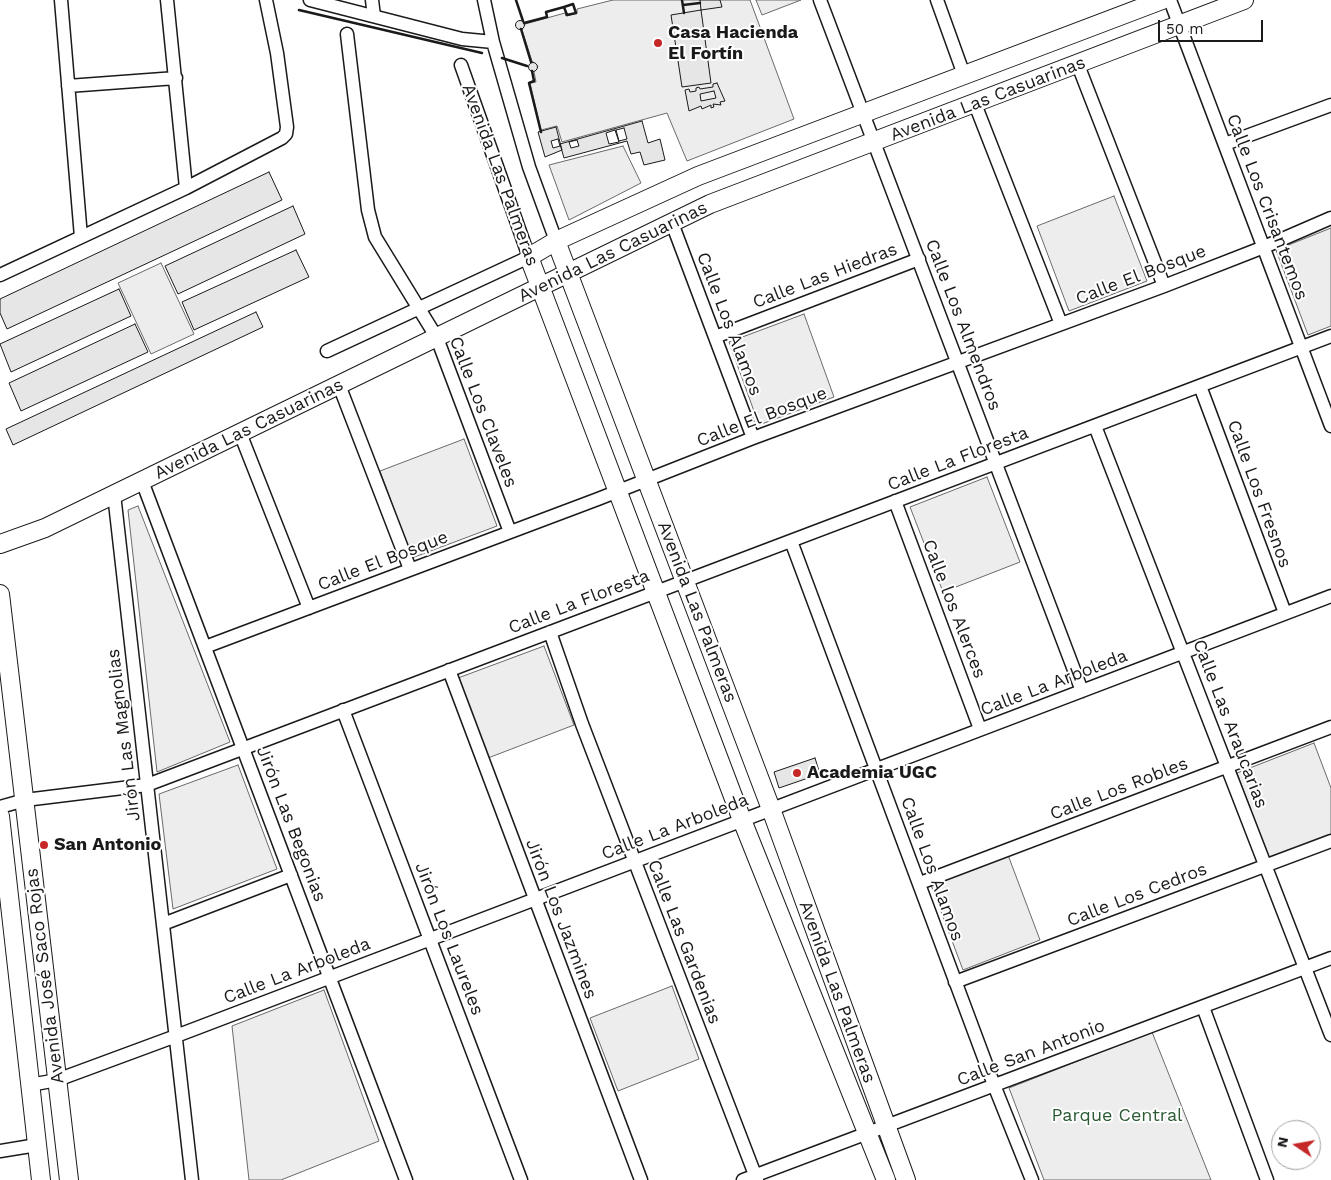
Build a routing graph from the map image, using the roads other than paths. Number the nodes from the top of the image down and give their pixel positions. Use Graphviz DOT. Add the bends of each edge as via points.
graph roads {
  1 [pos="61,0"];
  2 [pos="167,0"];
  3 [pos="266,0"];
  4 [pos="310,0"];
  5 [pos="372,0"];
  6 [pos="484,0"];
  7 [pos="820,0"];
  8 [pos="937,0"];
  9 [pos="1162,0"];
  10 [pos="1170,0"];
  11 [pos="1244,0"];
  12 [pos="374,16"];
  13 [pos="1180,26"];
  14 [pos="347,34"];
  15 [pos="493,42"];
  16 [pos="1078,65"];
  17 [pos="461,66"];
  18 [pos="964,75"];
  19 [pos="176,78"];
  20 [pos="68,86"];
  21 [pos="975,104"];
  22 [pos="1331,105"];
  23 [pos="862,114"];
  24 [pos="874,142"];
  25 [pos="1224,144"];
  26 [pos="186,188"];
  27 [pos="1331,218"];
  28 [pos="672,223"];
  29 [pos="81,237"];
  30 [pos="556,241"];
  31 [pos="1264,247"];
  32 [pos="529,257"];
  33 [pos="919,259"];
  34 [pos="569,273"];
  35 [pos="0,275"];
  36 [pos="1164,286"];
  37 [pos="541,287"];
  38 [pos="417,307"];
  39 [pos="1061,324"];
  40 [pos="1331,336"];
  41 [pos="715,337"];
  42 [pos="437,338"];
  43 [pos="1302,348"];
  44 [pos="327,351"];
  45 [pos="958,363"];
  46 [pos="339,385"];
  47 [pos="1200,386"];
  48 [pos="1095,426"];
  49 [pos="1331,426"];
  50 [pos="240,433"];
  51 [pos="753,438"];
  52 [pos="996,463"];
  53 [pos="647,480"];
  54 [pos="142,481"];
  55 [pos="618,491"];
  56 [pos="114,494"];
  57 [pos="895,501"];
  58 [pos="510,532"];
  59 [pos="791,540"];
  60 [pos="0,544"];
  61 [pos="410,569"];
  62 [pos="685,581"];
  63 [pos="656,592"];
  64 [pos="0,594"];
  65 [pos="1331,596"];
  66 [pos="308,608"];
  67 [pos="1285,613"];
  68 [pos="550,632"];
  69 [pos="205,647"];
  70 [pos="1183,652"];
  71 [pos="449,670"];
  72 [pos="1082,691"];
  73 [pos="343,710"];
  74 [pos="1331,727"];
  75 [pos="980,729"];
  76 [pos="243,748"];
  77 [pos="1227,766"];
  78 [pos="876,769"];
  79 [pos="147,784"];
  80 [pos="25,800"];
  81 [pos="0,808"];
  82 [pos="771,809"];
  83 [pos="0,816"];
  84 [pos="742,820"];
  85 [pos="1331,841"];
  86 [pos="634,861"];
  87 [pos="1265,866"];
  88 [pos="291,875"];
  89 [pos="920,883"];
  90 [pos="534,899"];
  91 [pos="163,924"];
  92 [pos="430,938"];
  93 [pos="1331,958"];
  94 [pos="1305,968"];
  95 [pos="330,977"];
  96 [pos="955,982"];
  97 [pos="1203,1007"];
  98 [pos="1331,1035"];
  99 [pos="176,1036"];
  100 [pos="57,1080"];
  101 [pos="30,1085"];
  102 [pos="994,1085"];
  103 [pos="885,1126"];
  104 [pos="868,1133"];
  105 [pos="37,1145"];
  106 [pos="0,1151"];
  107 [pos="752,1178"];
  108 [pos="41,1180"];
  109 [pos="69,1180"];
  110 [pos="192,1180"];
  111 [pos="406,1180"];
  112 [pos="521,1180"];
  113 [pos="640,1180"];
  114 [pos="886,1180"];
  115 [pos="906,1180"];
  116 [pos="1032,1180"];
  117 [pos="1267,1180"];
  1 -- 20 [label="street"];
  2 -- 19 [label="street"];
  3 -- 26 [label="street" via="277,53 286,134"];
  4 -- 12 [label="street"];
  5 -- 12 [label="street"];
  6 -- 15 [label="street, Avenida Las Palmeras"];
  7 -- 23 [label="street, Calle Los Almendros"];
  8 -- 18 [label="street"];
  9 -- 18 [label="street, Avenida Las Casuarinas"];
  10 -- 13 [label="street, Calle Los Crisantemos"];
  11 -- 13 [label="street, Avenida Las Casuarinas"];
  12 -- 15 [label="street" via="462,38"];
  13 -- 16 [label="street, Avenida Las Casuarinas"];
  13 -- 25 [label="street, Calle Los Crisantemos"];
  14 -- 38 [label="street, Calle Los Claveles" via="368,210 375,237"];
  15 -- 30 [label="street, Avenida Las Palmeras" via="528,167"];
  16 -- 21 [label="street, Avenida Las Casuarinas"];
  16 -- 36 [label="street"];
  17 -- 32 [label="street, Avenida Las Palmeras"];
  18 -- 23 [label="street, Avenida Las Casuarinas"];
  19 -- 20 [label="street"];
  19 -- 26 [label="street"];
  20 -- 29 [label="street"];
  21 -- 24 [label="street, Avenida Las Casuarinas"];
  21 -- 39 [label="street"];
  22 -- 25 [label="street"];
  23 -- 24 [label="street, Calle Los Almendros"];
  23 -- 30 [label="street, Avenida Las Casuarinas" via="698,176"];
  24 -- 28 [label="street, Avenida Las Casuarinas" via="710,204"];
  24 -- 33 [label="street, Calle Los Almendros"];
  25 -- 31 [label="street, Calle Los Crisantemos"];
  26 -- 29 [label="street"];
  27 -- 31 [label="street, Calle El Bosque"];
  28 -- 34 [label="street, Avenida Las Casuarinas"];
  28 -- 41 [label="street, Calle Los Alamos"];
  29 -- 35 [label="street"];
  30 -- 32 [label="street, Avenida Las Casuarinas"];
  30 -- 34 [label="street, Avenida Las Palmeras"];
  31 -- 36 [label="street, Calle El Bosque"];
  31 -- 43 [label="street, Calle Los Crisantemos"];
  32 -- 37 [label="street, Avenida Las Palmeras"];
  32 -- 38 [label="street, Avenida Las Casuarinas"];
  33 -- 41 [label="street, Calle Las Hiedras"];
  33 -- 45 [label="street, Calle Los Almendros"];
  34 -- 37 [label="street, Avenida Las Casuarinas"];
  34 -- 53 [label="street, Avenida Las Palmeras"];
  36 -- 39 [label="street, Calle El Bosque"];
  37 -- 42 [label="street, Avenida Las Casuarinas"];
  37 -- 55 [label="street, Avenida Las Palmeras"];
  38 -- 42 [label="street, Calle Los Claveles"];
  38 -- 44 [label="street, Avenida Las Casuarinas"];
  39 -- 45 [label="street, Calle El Bosque"];
  40 -- 43 [label="street, Calle La Floresta"];
  41 -- 51 [label="street, Calle Los Alamos"];
  42 -- 46 [label="street, Avenida Las Casuarinas"];
  42 -- 58 [label="street, Calle Los Claveles"];
  43 -- 47 [label="street, Calle La Floresta"];
  43 -- 49 [label="street, Calle Los Crisantemos"];
  45 -- 51 [label="street, Calle El Bosque"];
  45 -- 52 [label="street, Calle Los Almendros"];
  46 -- 50 [label="street, Avenida Las Casuarinas"];
  46 -- 61 [label="street"];
  47 -- 48 [label="street, Calle La Floresta"];
  47 -- 67 [label="street, Calle Los Fresnos"];
  48 -- 52 [label="street, Calle La Floresta"];
  48 -- 70 [label="street, Calle Las Araucarias"];
  50 -- 54 [label="street, Avenida Las Casuarinas"];
  50 -- 66 [label="street"];
  51 -- 53 [label="street, Calle El Bosque"];
  52 -- 57 [label="street, Calle La Floresta"];
  52 -- 72 [label="street, Calle Los Almendros"];
  53 -- 55 [label="street, Calle El Bosque"];
  53 -- 62 [label="street, Avenida Las Palmeras"];
  54 -- 56 [label="street, Avenida Las Casuarinas"];
  54 -- 69 [label="street, Jirón Las Begonias"];
  55 -- 58 [label="street, Calle El Bosque"];
  55 -- 63 [label="street, Avenida Las Palmeras"];
  56 -- 60 [label="street, Avenida Las Casuarinas" via="45,528"];
  56 -- 79 [label="street, Jirón Las Magnolias"];
  57 -- 59 [label="street, Calle La Floresta"];
  57 -- 75 [label="street, Calle los Alerces"];
  58 -- 61 [label="street, Calle El Bosque"];
  59 -- 62 [label="street, Calle La Floresta"];
  59 -- 78 [label="street, Calle Los Alamos"];
  61 -- 66 [label="street, Calle El Bosque"];
  62 -- 63 [label="street, Calle La Floresta"];
  62 -- 82 [label="street, Avenida Las Palmeras"];
  63 -- 68 [label="street, Calle La Floresta"];
  63 -- 84 [label="street, Avenida Las Palmeras"];
  64 -- 80 [label="street, Avenida José Saco Rojas"];
  65 -- 67 [label="street, Calle La Arboleda"];
  66 -- 69 [label="street, Calle El Bosque"];
  67 -- 70 [label="street, Calle La Arboleda"];
  68 -- 71 [label="street, Calle La Floresta"];
  68 -- 86 [label="street, Calle Las Gardenias"];
  69 -- 76 [label="street, Jirón Las Begonias"];
  70 -- 72 [label="street, Calle La Arboleda"];
  70 -- 77 [label="street, Calle Las Araucarias"];
  71 -- 73 [label="street, Calle La Floresta"];
  71 -- 90 [label="street, Jirón Los Jazmines"];
  72 -- 75 [label="street, Calle La Arboleda"];
  73 -- 76 [label="street, Calle La Floresta"];
  73 -- 92 [label="street, Jirón Los Laureles"];
  74 -- 77 [label="street, Calle Los Robles"];
  75 -- 78 [label="street, Calle La Arboleda"];
  76 -- 79 [label="street, Calle La Floresta"];
  76 -- 88 [label="street, Jirón Las Begonias"];
  77 -- 87 [label="street, Calle Las Araucarias"];
  77 -- 89 [label="street, Calle Los Robles"];
  78 -- 82 [label="street, Calle La Arboleda"];
  78 -- 89 [label="street, Calle Los Alamos"];
  79 -- 80 [label="street, Calle La Floresta"];
  79 -- 91 [label="street, Jirón Las Magnolias"];
  80 -- 81 [label="street, Calle La Floresta"];
  80 -- 100 [label="street, Avenida José Saco Rojas"];
  82 -- 84 [label="street, Calle La Arboleda"];
  82 -- 103 [label="street, Avenida Las Palmeras"];
  83 -- 101 [label="street, Avenida José Saco Rojas"];
  84 -- 86 [label="street, Calle La Arboleda"];
  84 -- 104 [label="street, Avenida Las Palmeras"];
  85 -- 87 [label="street, Calle Los Cedros"];
  86 -- 90 [label="street, Calle La Arboleda"];
  86 -- 107 [label="street, Calle Las Gardenias"];
  87 -- 94 [label="street, Calle Las Araucarias"];
  87 -- 96 [label="street, Calle Los Cedros"];
  88 -- 91 [label="street"];
  88 -- 95 [label="street, Jirón Las Begonias"];
  89 -- 96 [label="street, Calle Los Alamos"];
  90 -- 92 [label="street, Calle La Arboleda"];
  90 -- 113 [label="street, Jirón Los Jazmines"];
  91 -- 99 [label="street, Jirón Las Magnolias"];
  92 -- 95 [label="street, Calle La Arboleda"];
  92 -- 112 [label="street, Jirón Los Laureles"];
  93 -- 94 [label="street, Calle San Antonio"];
  94 -- 97 [label="street, Calle San Antonio"];
  94 -- 98 [label="street, Calle Las Araucarias"];
  95 -- 99 [label="street, Calle La Arboleda"];
  95 -- 111 [label="street, Jirón Las Begonias"];
  96 -- 102 [label="street, Calle Los Alamos"];
  97 -- 102 [label="street, Calle San Antonio"];
  97 -- 117 [label="street"];
  99 -- 100 [label="street, Calle La Arboleda"];
  99 -- 110 [label="street, Jirón Las Magnolias"];
  100 -- 101 [label="street, Calle La Arboleda"];
  100 -- 109 [label="street, Avenida José Saco Rojas"];
  101 -- 105 [label="street, Avenida José Saco Rojas"];
  102 -- 103 [label="street, Calle San Antonio"];
  102 -- 116 [label="street, Calle Los Alamos"];
  103 -- 104 [label="street, Calle San Antonio"];
  103 -- 115 [label="street, Avenida Las Palmeras"];
  104 -- 107 [label="street, Calle San Antonio"];
  104 -- 114 [label="street, Avenida Las Palmeras"];
  105 -- 106 [label="street"];
  105 -- 108 [label="street, Avenida José Saco Rojas"];
}
